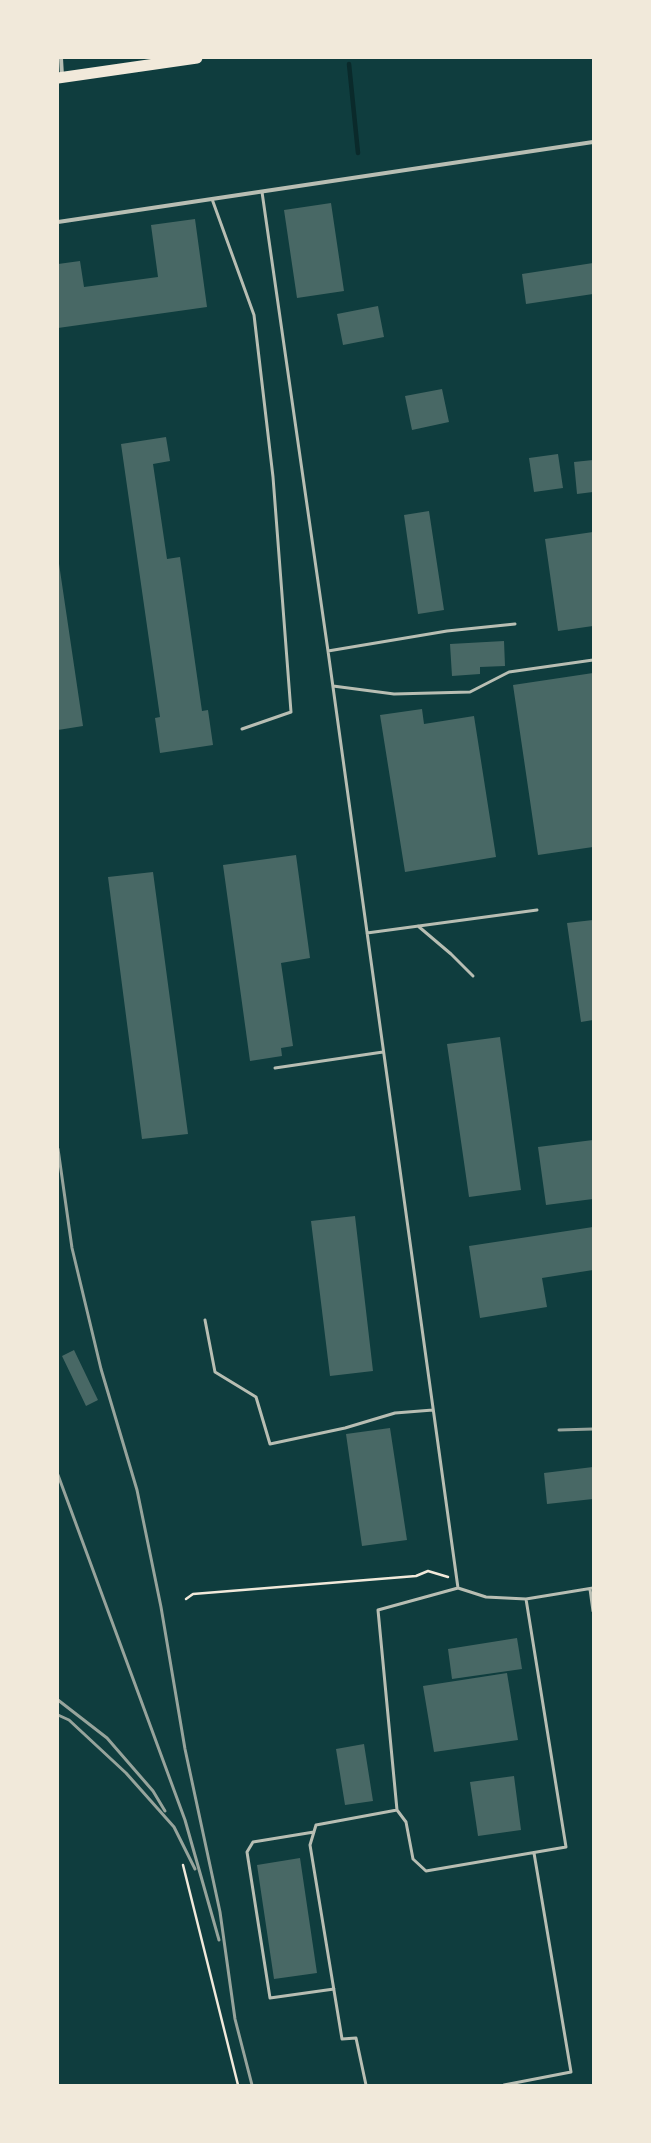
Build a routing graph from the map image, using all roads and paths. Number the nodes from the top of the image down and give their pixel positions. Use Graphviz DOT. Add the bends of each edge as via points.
graph roads {
  1 [pos="61,58"];
  2 [pos="197,58"];
  3 [pos="60,78"];
  4 [pos="593,142"];
  5 [pos="262,192"];
  6 [pos="212,199"];
  7 [pos="58,222"];
  8 [pos="515,624"];
  9 [pos="328,651"];
  10 [pos="593,660"];
  11 [pos="333,686"];
  12 [pos="242,730"];
  13 [pos="537,910"];
  14 [pos="418,926"];
  15 [pos="367,933"];
  16 [pos="473,976"];
  17 [pos="383,1052"];
  18 [pos="275,1068"];
  19 [pos="205,1320"];
  20 [pos="433,1410"];
  21 [pos="457,1579"];
  22 [pos="458,1588"];
  23 [pos="591,1588"];
  24 [pos="186,1599"];
  25 [pos="526,1599"];
  26 [pos="593,1610"];
  27 [pos="397,1810"];
  28 [pos="314,1832"];
  29 [pos="534,1853"];
  30 [pos="183,1865"];
  31 [pos="334,1989"];
  32 [pos="238,2085"];
  33 [pos="366,2085"];
  34 [pos="504,2085"];
  1 -- 3 [label="street"];
  2 -- 3 [label="highway"];
  4 -- 5 [label="street"];
  5 -- 6 [label="street"];
  5 -- 9 [label="lane"];
  6 -- 7 [label="street"];
  6 -- 12 [label="lane" via="254,315 273,477 291,712"];
  8 -- 9 [label="lane" via="447,631"];
  9 -- 11 [label="lane"];
  10 -- 11 [label="lane" via="509,672 470,692 394,694"];
  11 -- 15 [label="lane"];
  13 -- 14 [label="lane"];
  14 -- 15 [label="lane"];
  14 -- 16 [label="lane"];
  15 -- 17 [label="lane"];
  17 -- 18 [label="lane"];
  17 -- 20 [label="lane"];
  19 -- 20 [label="lane" via="215,1372 256,1397 270,1444 344,1428 395,1413"];
  20 -- 21 [label="lane"];
  21 -- 22 [label="lane"];
  21 -- 24 [label="path" via="428,1571 416,1576 193,1594"];
  22 -- 25 [label="lane" via="486,1596"];
  22 -- 27 [label="lane" via="378,1610"];
  23 -- 25 [label="lane"];
  23 -- 26 [label="lane"];
  25 -- 29 [label="lane" via="566,1847"];
  27 -- 28 [label="lane" via="316,1825"];
  27 -- 29 [label="lane" via="406,1822 413,1859 426,1871"];
  28 -- 31 [label="lane" via="310,1846"];
  28 -- 31 [label="lane" via="252,1842 247,1852 270,1998"];
  29 -- 34 [label="lane" via="570,2072"];
  30 -- 32 [label="path"];
  31 -- 33 [label="lane" via="342,2039 356,2038"];
}
